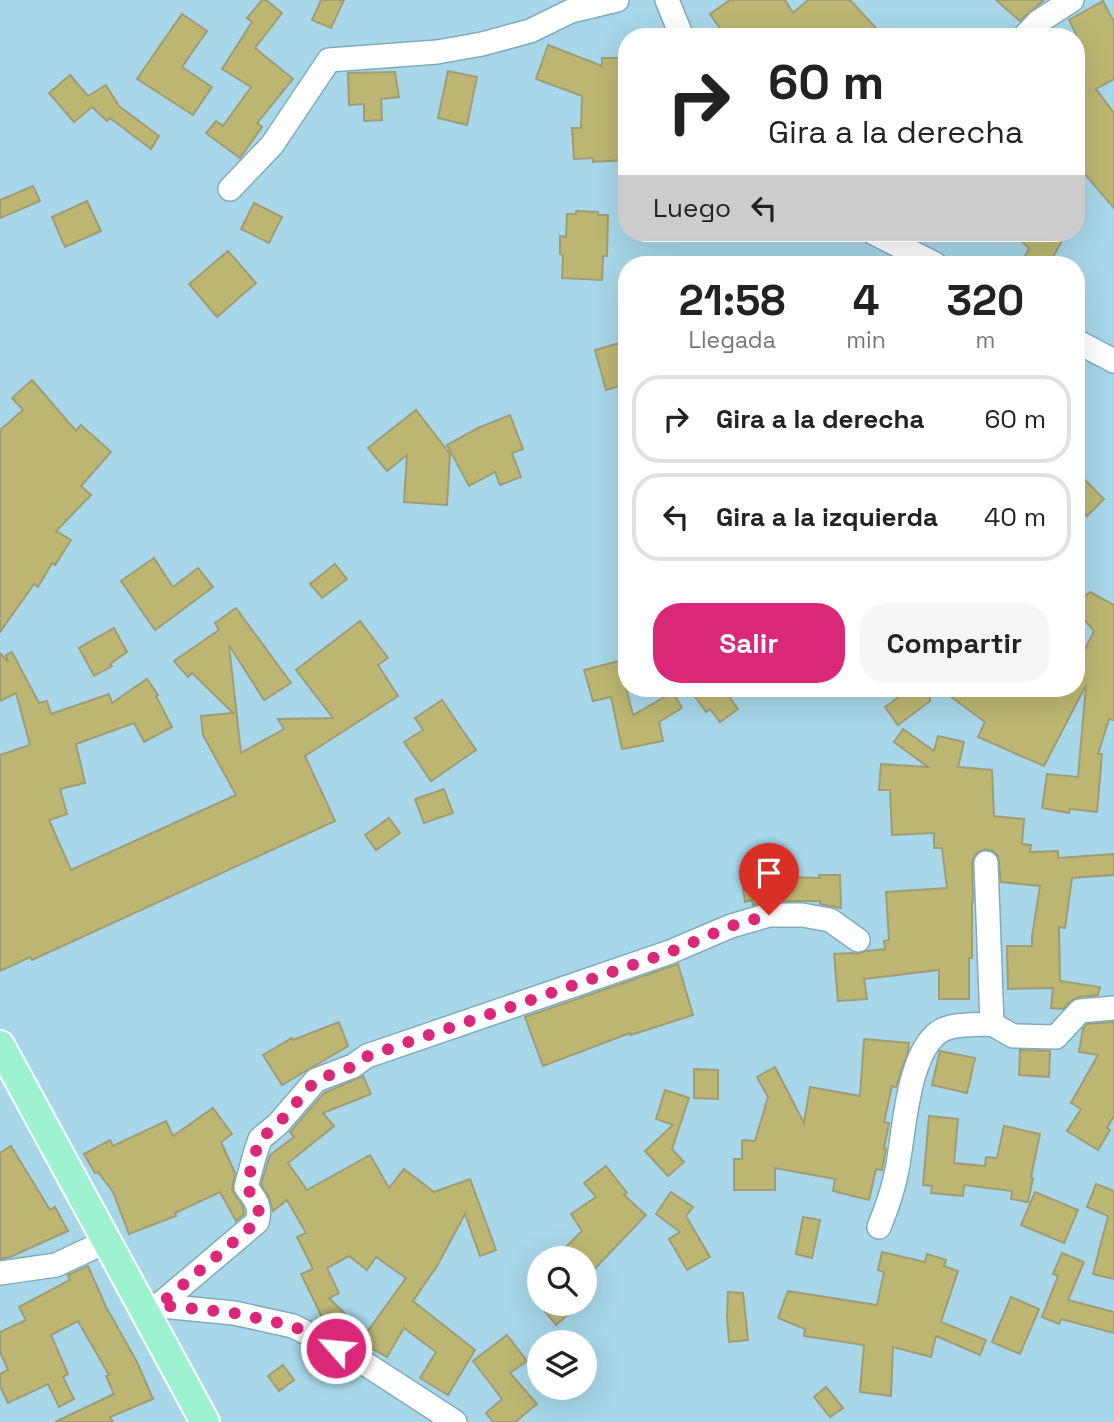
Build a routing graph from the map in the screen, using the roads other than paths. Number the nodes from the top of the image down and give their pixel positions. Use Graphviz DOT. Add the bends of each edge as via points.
graph roads {
  1 [pos="617,0"];
  2 [pos="667,0"];
  3 [pos="1072,0"];
  4 [pos="678,28"];
  5 [pos="1032,28"];
  6 [pos="230,189"];
  7 [pos="908,243"];
  8 [pos="924,256"];
  9 [pos="1085,346"];
  10 [pos="1114,361"];
  11 [pos="986,863"];
  12 [pos="858,940"];
  13 [pos="1114,1008"];
  14 [pos="992,1024"];
  15 [pos="0,1045"];
  16 [pos="879,1227"];
  17 [pos="107,1241"];
  18 [pos="0,1273"];
  19 [pos="150,1305"];
  20 [pos="205,1422"];
  21 [pos="455,1422"];
  1 -- 6 [label="street" via="571,11 530,31 482,44 329,61 272,145"];
  2 -- 4 [label="street"];
  3 -- 5 [label="street"];
  7 -- 8 [label="street"];
  9 -- 10 [label="street"];
  11 -- 14 [label="street"];
  12 -- 19 [label="street" via="830,920 769,915 368,1056 316,1080 260,1139 246,1187 259,1204 257,1222"];
  13 -- 14 [label="street" via="1080,1010 1056,1037 1013,1036"];
  14 -- 16 [label="street" via="939,1032 917,1062 897,1172"];
  15 -- 17 [label="main road"];
  17 -- 18 [label="street" via="56,1265"];
  17 -- 19 [label="main road"];
  19 -- 20 [label="main road"];
  19 -- 21 [label="street" via="234,1313 293,1326 358,1359"];
}
